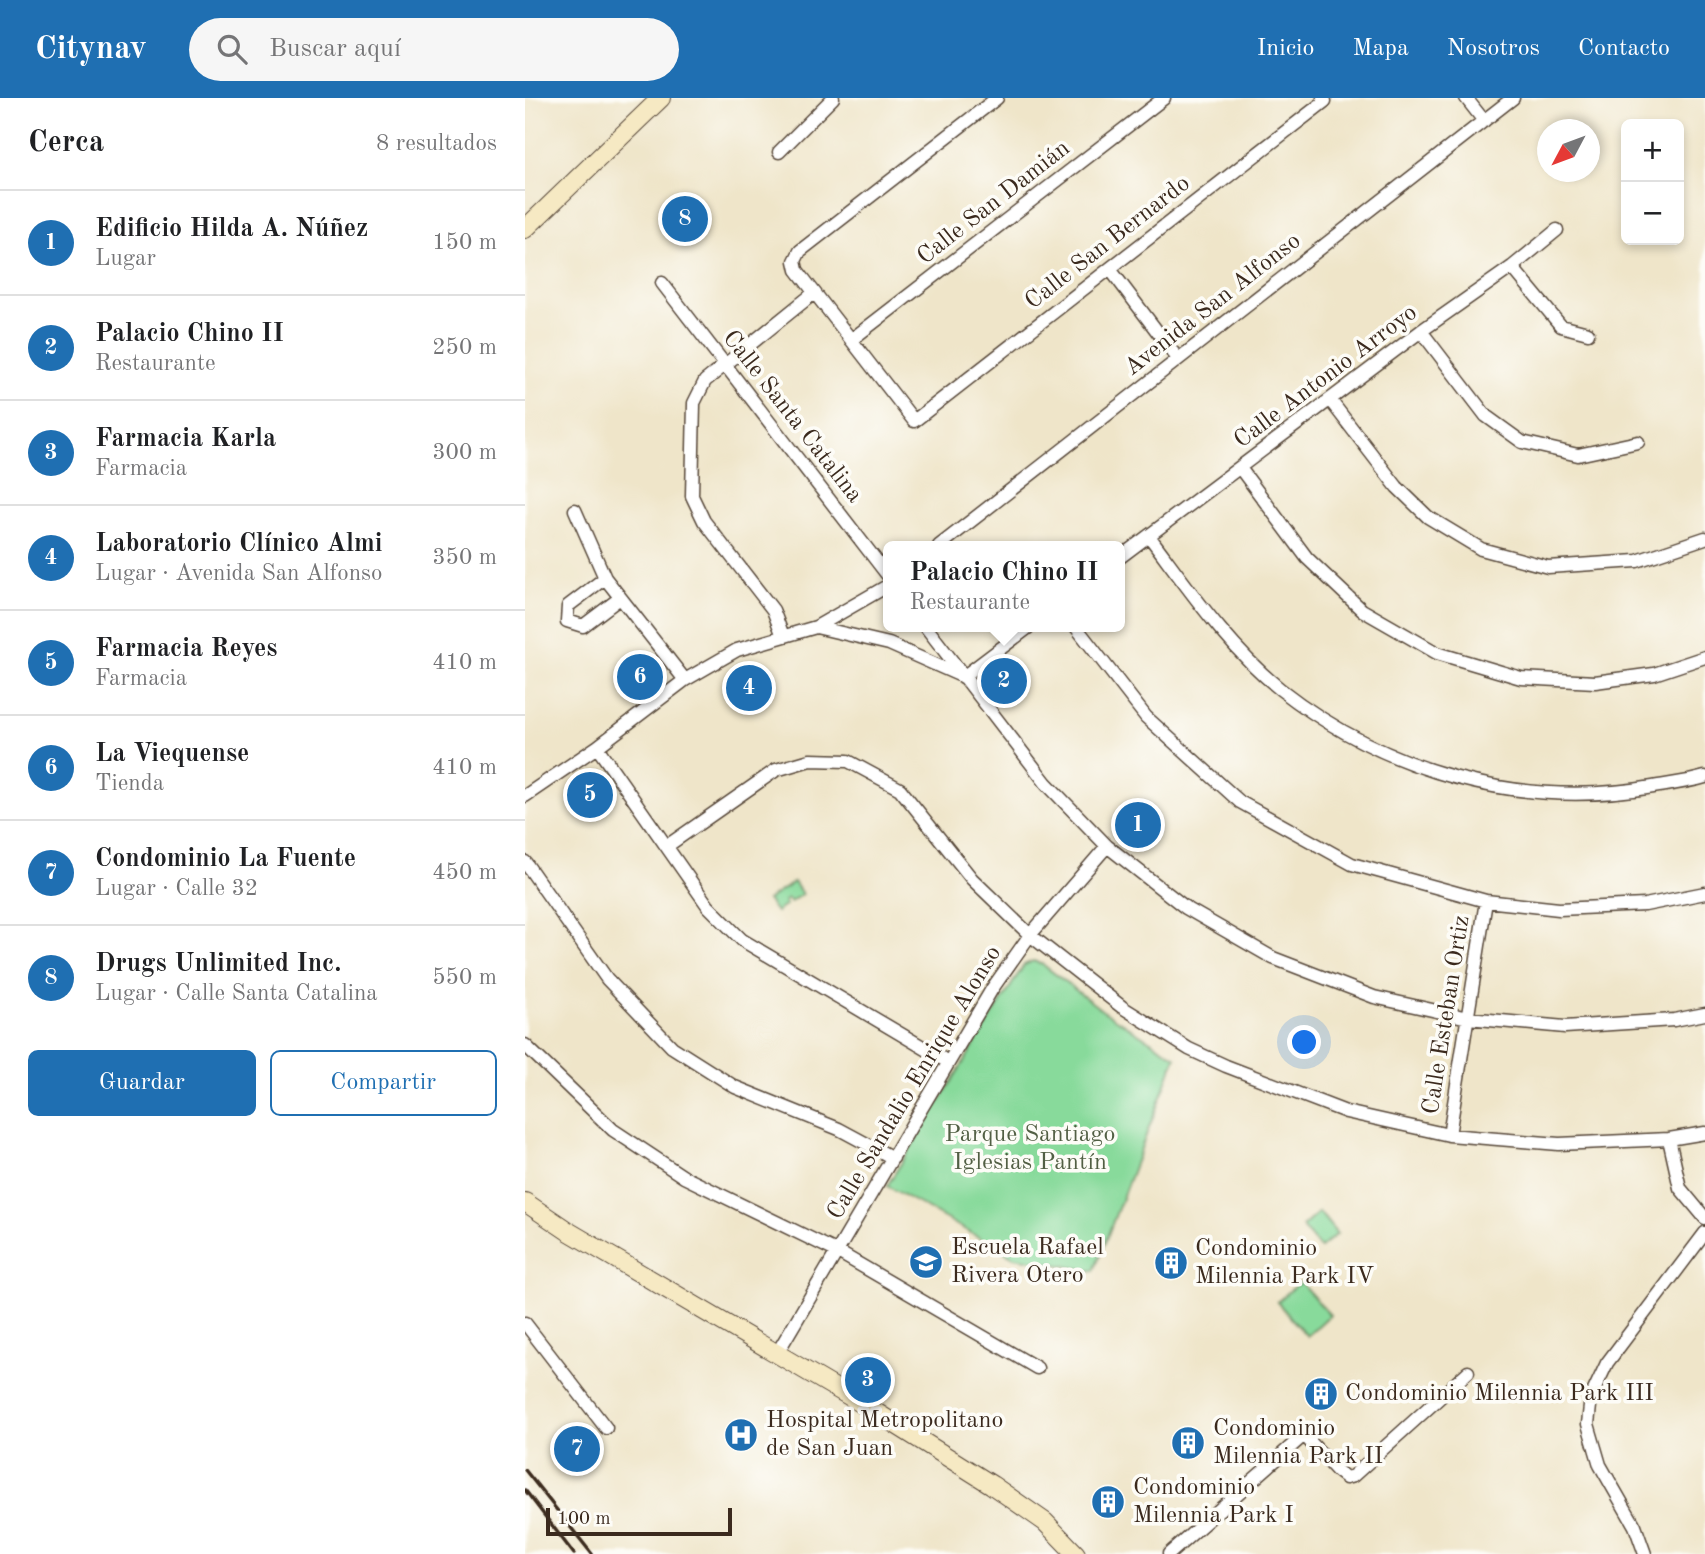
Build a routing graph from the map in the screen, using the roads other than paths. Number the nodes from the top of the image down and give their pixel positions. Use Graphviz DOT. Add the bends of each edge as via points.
graph roads {
  1 [pos="661,98"];
  2 [pos="833,98"];
  3 [pos="997,98"];
  4 [pos="1164,98"];
  5 [pos="1322,98"];
  6 [pos="1466,98"];
  7 [pos="1513,98"];
  8 [pos="1484,121"];
  9 [pos="779,152"];
  10 [pos="525,229"];
  11 [pos="1557,230"];
  12 [pos="1512,267"];
  13 [pos="1109,269"];
  14 [pos="662,283"];
  15 [pos="814,293"];
  16 [pos="1421,331"];
  17 [pos="1588,333"];
  18 [pos="851,340"];
  19 [pos="1178,359"];
  20 [pos="725,363"];
  21 [pos="1330,400"];
  22 [pos="1638,442"];
  23 [pos="1240,468"];
  24 [pos="575,510"];
  25 [pos="1149,536"];
  26 [pos="1705,538"];
  27 [pos="945,541"];
  28 [pos="1125,554"];
  29 [pos="883,570"];
  30 [pos="605,578"];
  31 [pos="883,588"];
  32 [pos="620,598"];
  33 [pos="816,627"];
  34 [pos="930,632"];
  35 [pos="1022,632"];
  36 [pos="1080,632"];
  37 [pos="783,636"];
  38 [pos="1705,657"];
  39 [pos="963,677"];
  40 [pos="685,680"];
  41 [pos="597,747"];
  42 [pos="1705,777"];
  43 [pos="525,796"];
  44 [pos="667,846"];
  45 [pos="1107,846"];
  46 [pos="525,862"];
  47 [pos="1705,893"];
  48 [pos="1486,901"];
  49 [pos="1030,935"];
  50 [pos="1705,1014"];
  51 [pos="1468,1018"];
  52 [pos="525,1045"];
  53 [pos="948,1062"];
  54 [pos="1705,1133"];
  55 [pos="1449,1135"];
  56 [pos="1669,1139"];
  57 [pos="893,1158"];
  58 [pos="525,1202"];
  59 [pos="1705,1218"];
  60 [pos="1705,1233"];
  61 [pos="838,1252"];
  62 [pos="525,1323"];
  63 [pos="776,1355"];
  64 [pos="1037,1368"];
  65 [pos="1468,1372"];
  66 [pos="606,1427"];
  67 [pos="1076,1554"];
  68 [pos="1169,1554"];
  69 [pos="1645,1554"];
  1 -- 10 [label="main road"];
  2 -- 9 [label="street"];
  3 -- 15 [label="street" via="800,251 797,270"];
  4 -- 18 [label="street, Calle San Damián"];
  5 -- 13 [label="street, Calle San Bernardo" via="1325,101"];
  6 -- 8 [label="street"];
  7 -- 8 [label="street, Avenida San Alfonso"];
  8 -- 19 [label="street, Avenida San Alfonso"];
  11 -- 12 [label="street, Calle Antonio Arroyo"];
  12 -- 16 [label="street, Calle Antonio Arroyo"];
  12 -- 17 [label="street" via="1562,326"];
  13 -- 18 [label="street, Calle San Bernardo" via="914,421"];
  13 -- 19 [label="street"];
  14 -- 20 [label="street, Calle Santa Catalina"];
  15 -- 18 [label="street"];
  15 -- 20 [label="street"];
  16 -- 21 [label="street, Calle Antonio Arroyo"];
  16 -- 22 [label="street" via="1486,416 1522,442 1578,454"];
  19 -- 27 [label="street, Avenida San Alfonso"];
  20 -- 29 [label="street, Calle Santa Catalina"];
  20 -- 37 [label="street" via="705,381 694,404 692,496 704,521 773,610"];
  21 -- 23 [label="street, Calle Antonio Arroyo"];
  21 -- 26 [label="street" via="1397,487 1428,517 1481,549 1548,567 1637,561"];
  23 -- 25 [label="street, Calle Antonio Arroyo"];
  23 -- 38 [label="street" via="1307,558 1362,610 1437,653 1521,678 1595,682 1654,674"];
  24 -- 30 [label="street"];
  25 -- 28 [label="street, Calle Antonio Arroyo"];
  25 -- 42 [label="street" via="1229,640 1280,688 1352,737 1432,772 1508,791 1612,794"];
  30 -- 32 [label="street"];
  30 -- 32 [label="street" via="568,606 568,621 583,626"];
  31 -- 33 [label="street"];
  32 -- 40 [label="street"];
  33 -- 37 [label="street"];
  33 -- 39 [label="street" via="889,643"];
  34 -- 39 [label="street"];
  35 -- 39 [label="street"];
  36 -- 48 [label="street" via="1146,717 1240,802 1352,864"];
  37 -- 40 [label="street" via="737,650"];
  39 -- 45 [label="street" via="1046,783"];
  40 -- 41 [label="street"];
  41 -- 43 [label="street"];
  41 -- 44 [label="street"];
  44 -- 49 [label="street" via="776,770 810,760 848,761 900,789 972,879"];
  44 -- 53 [label="street" via="708,906 742,940"];
  45 -- 49 [label="street, Calle Sandalio Enrique Alonso"];
  45 -- 51 [label="street" via="1186,908 1273,958 1374,997"];
  46 -- 57 [label="street" via="607,979 671,1047 735,1087 839,1129"];
  47 -- 48 [label="street" via="1645,905 1559,909"];
  48 -- 51 [label="street, Calle Esteban Ortiz"];
  49 -- 53 [label="street, Calle Sandalio Enrique Alonso"];
  49 -- 55 [label="street" via="1122,1007 1189,1049 1346,1112"];
  50 -- 51 [label="street" via="1565,1027"];
  51 -- 55 [label="street, Calle Esteban Ortiz"];
  52 -- 61 [label="street" via="613,1130 684,1177"];
  53 -- 57 [label="street, Calle Sandalio Enrique Alonso"];
  54 -- 56 [label="street"];
  55 -- 56 [label="street" via="1559,1144"];
  56 -- 59 [label="street" via="1680,1188"];
  57 -- 61 [label="street, Calle Sandalio Enrique Alonso"];
  58 -- 63 [label="main road"];
  60 -- 69 [label="street" via="1607,1363 1591,1396 1588,1424 1600,1465 1635,1526"];
  61 -- 63 [label="street, Calle Sandalio Enrique Alonso"];
  61 -- 64 [label="street"];
  62 -- 66 [label="street"];
  63 -- 67 [label="main road" via="992,1485 1045,1522"];
  65 -- 68 [label="street" via="1353,1476 1346,1478 1337,1471 1304,1434"];
}
